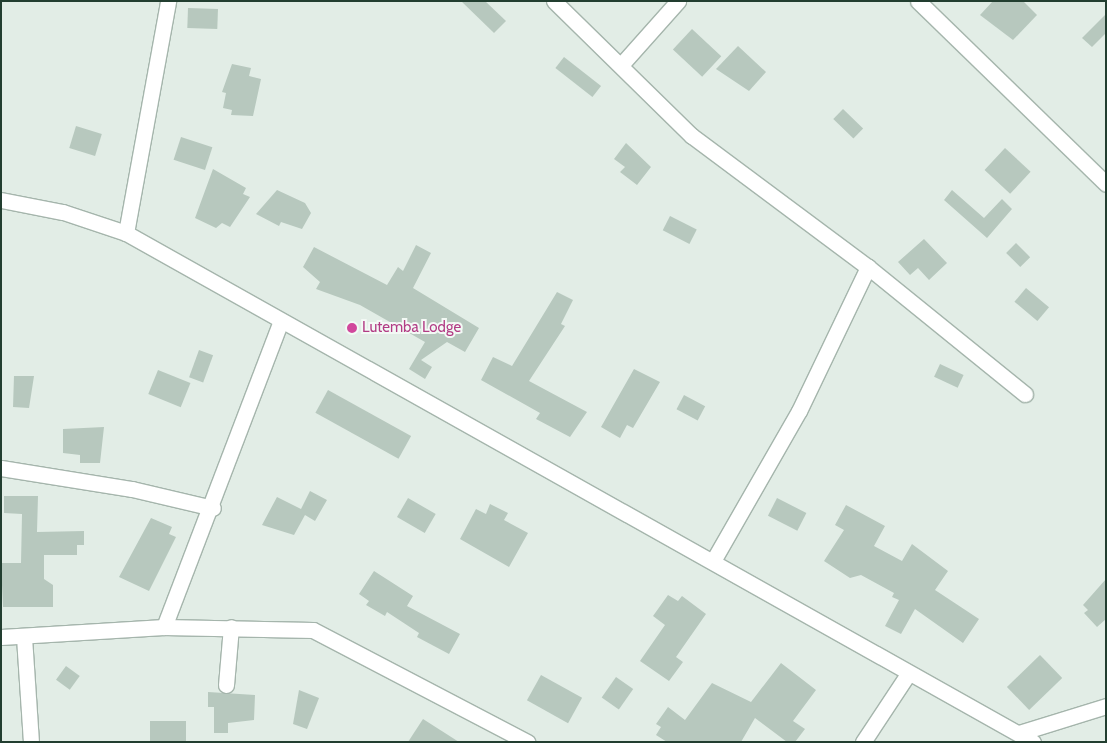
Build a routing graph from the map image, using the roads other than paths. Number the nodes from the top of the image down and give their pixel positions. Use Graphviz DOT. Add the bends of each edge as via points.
graph roads {
  1 [pos="168,1"];
  2 [pos="554,1"];
  3 [pos="678,1"];
  4 [pos="918,1"];
  5 [pos="621,66"];
  6 [pos="1106,184"];
  7 [pos="1,200"];
  8 [pos="126,233"];
  9 [pos="868,267"];
  10 [pos="280,323"];
  11 [pos="1025,394"];
  12 [pos="1,468"];
  13 [pos="213,508"];
  14 [pos="713,562"];
  15 [pos="231,627"];
  16 [pos="164,628"];
  17 [pos="24,636"];
  18 [pos="1,637"];
  19 [pos="908,674"];
  20 [pos="226,685"];
  21 [pos="1106,706"];
  22 [pos="1018,733"];
  23 [pos="31,742"];
  24 [pos="527,742"];
  25 [pos="863,742"];
  26 [pos="1033,742"];
  1 -- 8 [label="street"];
  2 -- 5 [label="street"];
  3 -- 5 [label="street"];
  4 -- 6 [label="street"];
  5 -- 9 [label="street" via="692,136"];
  7 -- 8 [label="street" via="63,212"];
  8 -- 10 [label="street"];
  9 -- 11 [label="street"];
  9 -- 14 [label="street" via="799,411"];
  10 -- 13 [label="street"];
  10 -- 14 [label="street"];
  12 -- 13 [label="street" via="132,489"];
  13 -- 16 [label="street"];
  14 -- 19 [label="street"];
  15 -- 16 [label="street"];
  15 -- 20 [label="street"];
  15 -- 24 [label="street" via="312,630"];
  16 -- 17 [label="street"];
  17 -- 18 [label="street"];
  17 -- 23 [label="street"];
  19 -- 22 [label="street"];
  19 -- 25 [label="street"];
  21 -- 22 [label="street"];
  22 -- 26 [label="street"];
}
